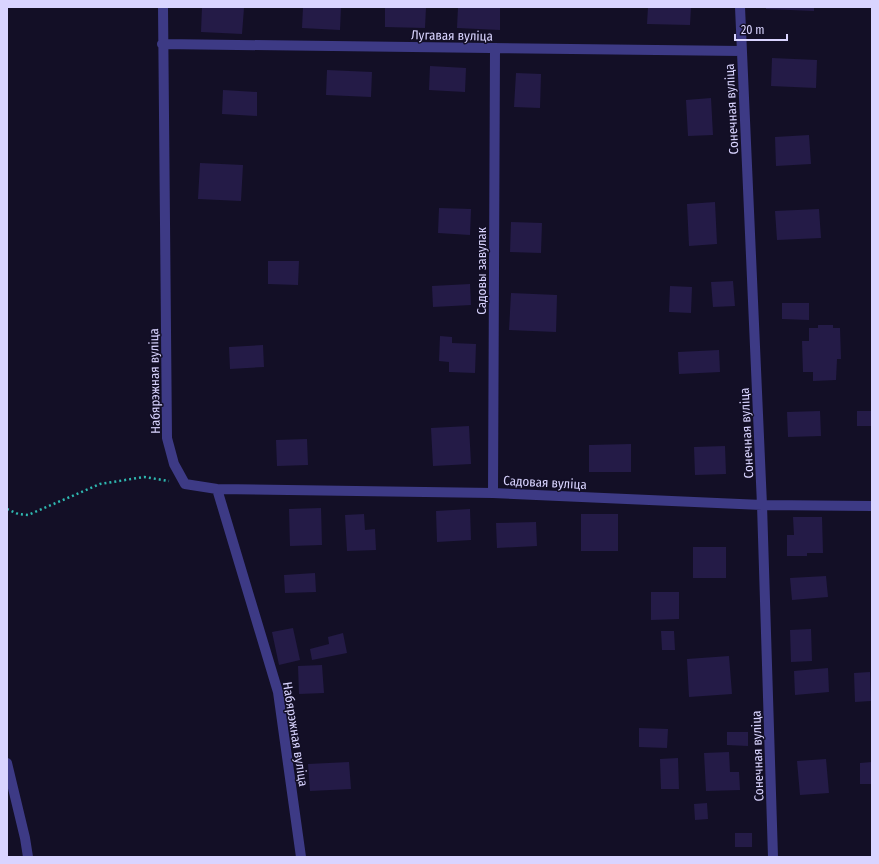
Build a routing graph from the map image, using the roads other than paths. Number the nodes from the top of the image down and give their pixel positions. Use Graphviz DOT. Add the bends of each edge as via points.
graph roads {
  1 [pos="163,7"];
  2 [pos="740,7"];
  3 [pos="162,44"];
  4 [pos="495,48"];
  5 [pos="741,51"];
  6 [pos="217,489"];
  7 [pos="494,493"];
  8 [pos="762,505"];
  9 [pos="872,506"];
  10 [pos="7,763"];
  11 [pos="28,857"];
  12 [pos="302,857"];
  13 [pos="773,857"];
  1 -- 3 [label="street, Набярэжная вуліца"];
  2 -- 5 [label="street, Сонечная вуліца"];
  3 -- 4 [label="street, Лугавая вуліца"];
  3 -- 6 [label="street, Набярэжная вуліца" via="167,438 174,464 185,484"];
  4 -- 5 [label="street, Лугавая вуліца"];
  4 -- 7 [label="street, Садовы завулак"];
  5 -- 8 [label="street, Сонечная вуліца"];
  6 -- 7 [label="street, Садовая вуліца"];
  6 -- 12 [label="street, Набярэжная вуліца" via="278,692"];
  7 -- 8 [label="street, Садовая вуліца"];
  8 -- 9 [label="street, Садовая вуліца"];
  8 -- 13 [label="street, Сонечная вуліца"];
  10 -- 11 [label="street"];
}
